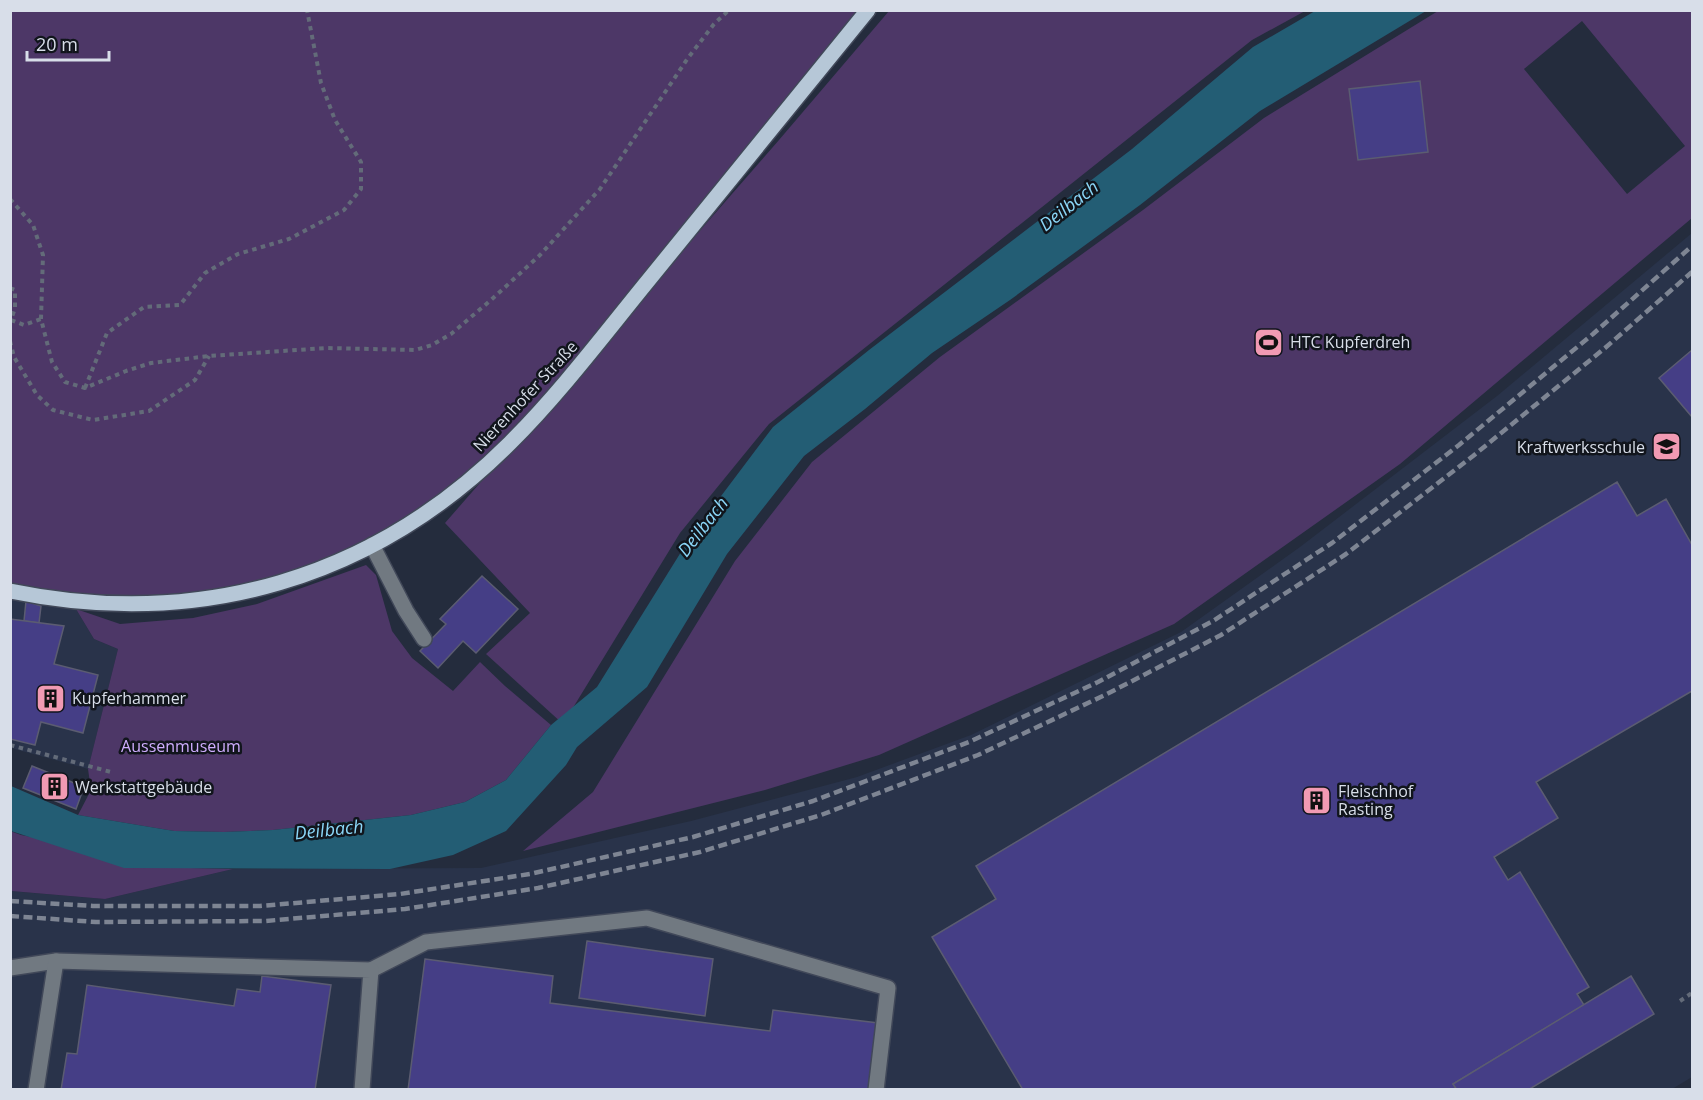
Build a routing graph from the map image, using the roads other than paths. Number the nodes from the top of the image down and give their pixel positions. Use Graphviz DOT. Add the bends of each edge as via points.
graph roads {
  1 [pos="868,10"];
  2 [pos="372,545"];
  3 [pos="10,591"];
  4 [pos="424,639"];
  5 [pos="56,961"];
  6 [pos="10,968"];
  7 [pos="371,970"];
  8 [pos="36,1089"];
  9 [pos="362,1089"];
  10 [pos="876,1089"];
  1 -- 2 [label="main road, Nierenhofer Straße" via="575,371 510,443 465,484"];
  2 -- 3 [label="main road, Nierenhofer Straße" via="335,564 227,596 170,603 104,603"];
  2 -- 4 [label="lane"];
  5 -- 6 [label="lane"];
  5 -- 7 [label="lane"];
  5 -- 8 [label="lane"];
  7 -- 9 [label="lane"];
  7 -- 10 [label="lane" via="426,942 647,918 888,988"];
}
